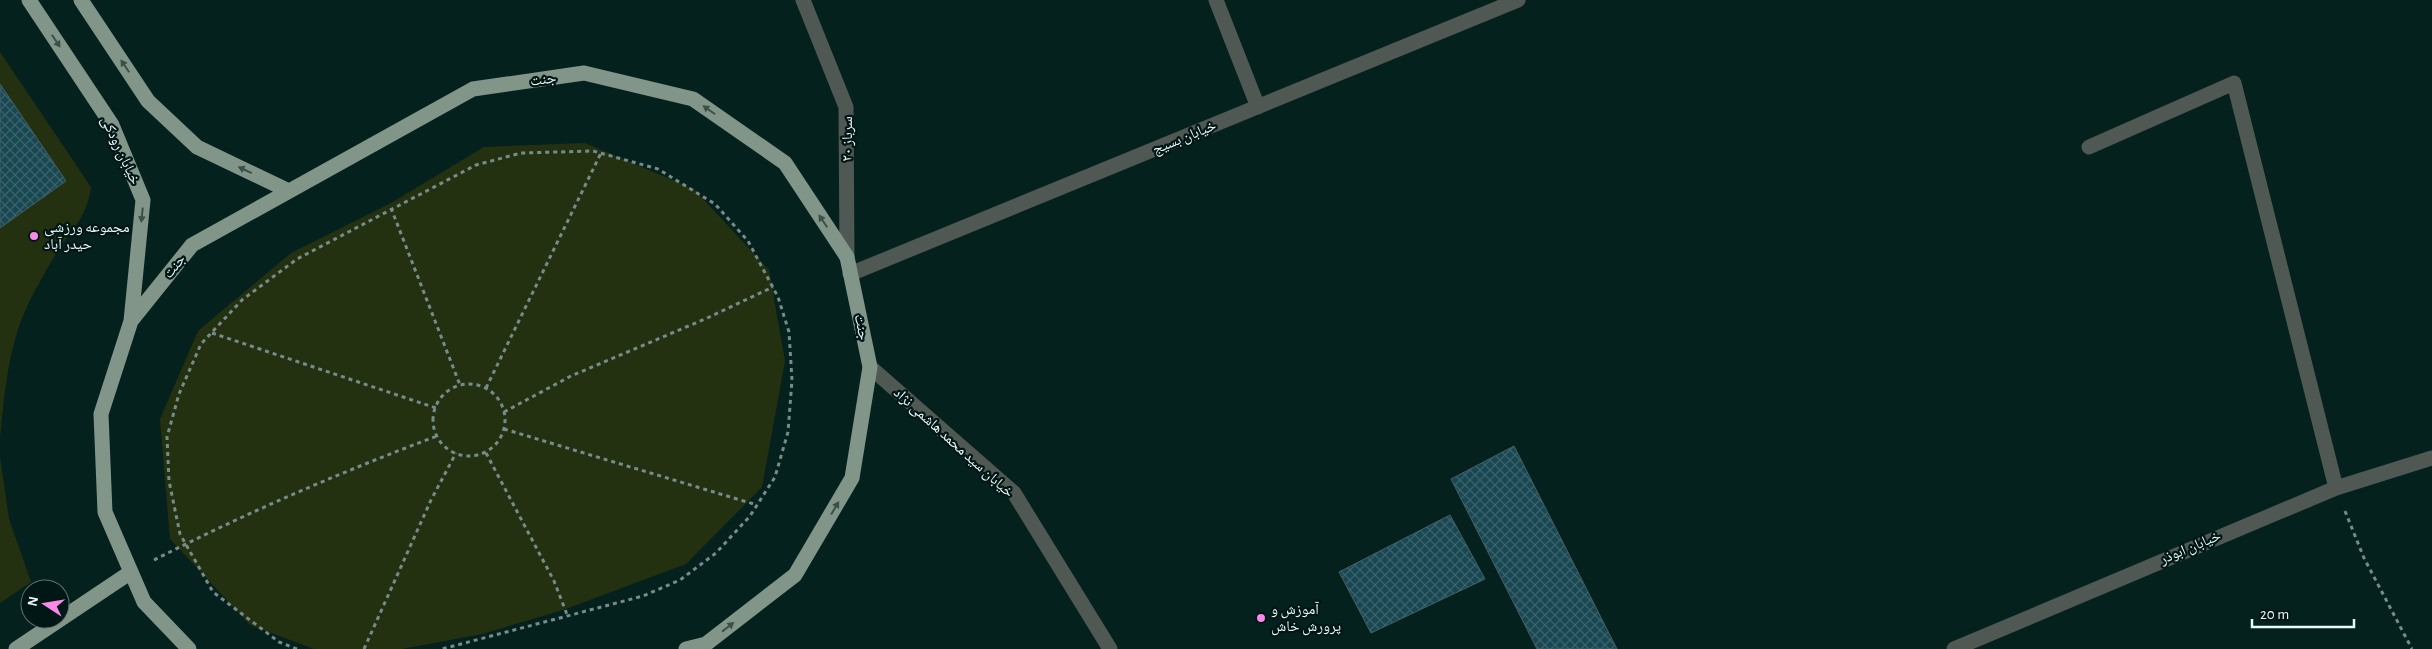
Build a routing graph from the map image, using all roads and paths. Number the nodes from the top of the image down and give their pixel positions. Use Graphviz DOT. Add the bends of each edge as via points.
graph roads {
  1 [pos="28,0"];
  2 [pos="81,0"];
  3 [pos="803,0"];
  4 [pos="1216,0"];
  5 [pos="1518,0"];
  6 [pos="1258,107"];
  7 [pos="2089,147"];
  8 [pos="601,153"];
  9 [pos="289,191"];
  10 [pos="391,208"];
  11 [pos="847,257"];
  12 [pos="850,274"];
  13 [pos="773,287"];
  14 [pos="130,321"];
  15 [pos="212,333"];
  16 [pos="870,367"];
  17 [pos="460,385"];
  18 [pos="486,388"];
  19 [pos="436,408"];
  20 [pos="504,412"];
  21 [pos="504,429"];
  22 [pos="437,436"];
  23 [pos="456,453"];
  24 [pos="486,453"];
  25 [pos="2432,458"];
  26 [pos="2336,488"];
  27 [pos="757,505"];
  28 [pos="186,544"];
  29 [pos="131,572"];
  30 [pos="568,617"];
  31 [pos="16,649"];
  32 [pos="189,649"];
  33 [pos="297,649"];
  34 [pos="364,649"];
  35 [pos="442,649"];
  36 [pos="686,649"];
  37 [pos="1110,649"];
  38 [pos="1954,649"];
  39 [pos="2412,649"];
  1 -- 14 [label="main road, خیابان رودکی, one-way" via="112,125 144,200"];
  9 -- 2 [label="main road, one-way" via="197,148 148,101"];
  3 -- 11 [label="street, سرباز ۲۰" via="846,107"];
  4 -- 6 [label="street"];
  5 -- 6 [label="street, خیابان بسیج"];
  6 -- 12 [label="street, خیابان بسیج"];
  7 -- 26 [label="street" via="2234,83"];
  8 -- 10 [label="path" via="521,153 476,165"];
  8 -- 13 [label="path" via="658,168 715,204 748,241"];
  8 -- 18 [label="path"];
  11 -- 9 [label="main road, جنت, one-way" via="785,163 693,99 584,73 473,89"];
  9 -- 14 [label="main road, جنت" via="192,245"];
  10 -- 15 [label="path" via="297,259 242,300"];
  10 -- 17 [label="path"];
  11 -- 12 [label="main road, جنت"];
  12 -- 16 [label="main road, جنت"];
  13 -- 20 [label="path" via="570,376"];
  13 -- 27 [label="path" via="789,332 792,380 789,423 775,477"];
  14 -- 29 [label="main road, جنت" via="101,414 105,512"];
  15 -- 19 [label="path"];
  15 -- 28 [label="path" via="201,344 178,394 167,437 169,481 180,534"];
  36 -- 16 [label="main road, جنت, one-way" via="706,644 795,575 852,478"];
  16 -- 37 [label="street, خیابان سید محمد هاشمی نژاد" via="1014,493"];
  17 -- 18 [label="path"];
  17 -- 19 [label="path" via="449,390"];
  18 -- 20 [label="path" via="500,401"];
  19 -- 22 [label="path" via="433,419"];
  20 -- 21 [label="path"];
  21 -- 24 [label="path"];
  21 -- 27 [label="path"];
  22 -- 23 [label="path" via="450,451"];
  22 -- 28 [label="path" via="372,460"];
  23 -- 24 [label="path" via="474,456"];
  23 -- 34 [label="path" via="431,500"];
  24 -- 30 [label="path" via="554,581"];
  25 -- 26 [label="street, خیابان ابوذر"];
  26 -- 38 [label="street, خیابان ابوذر"];
  26 -- 39 [label="path" via="2364,558"];
  27 -- 30 [label="path" via="716,553 680,580 643,596"];
  28 -- 29 [label="path"];
  28 -- 33 [label="path" via="213,592 279,642"];
  29 -- 31 [label="main road"];
  29 -- 32 [label="main road, جنت" via="144,602"];
  30 -- 35 [label="path"];
}
